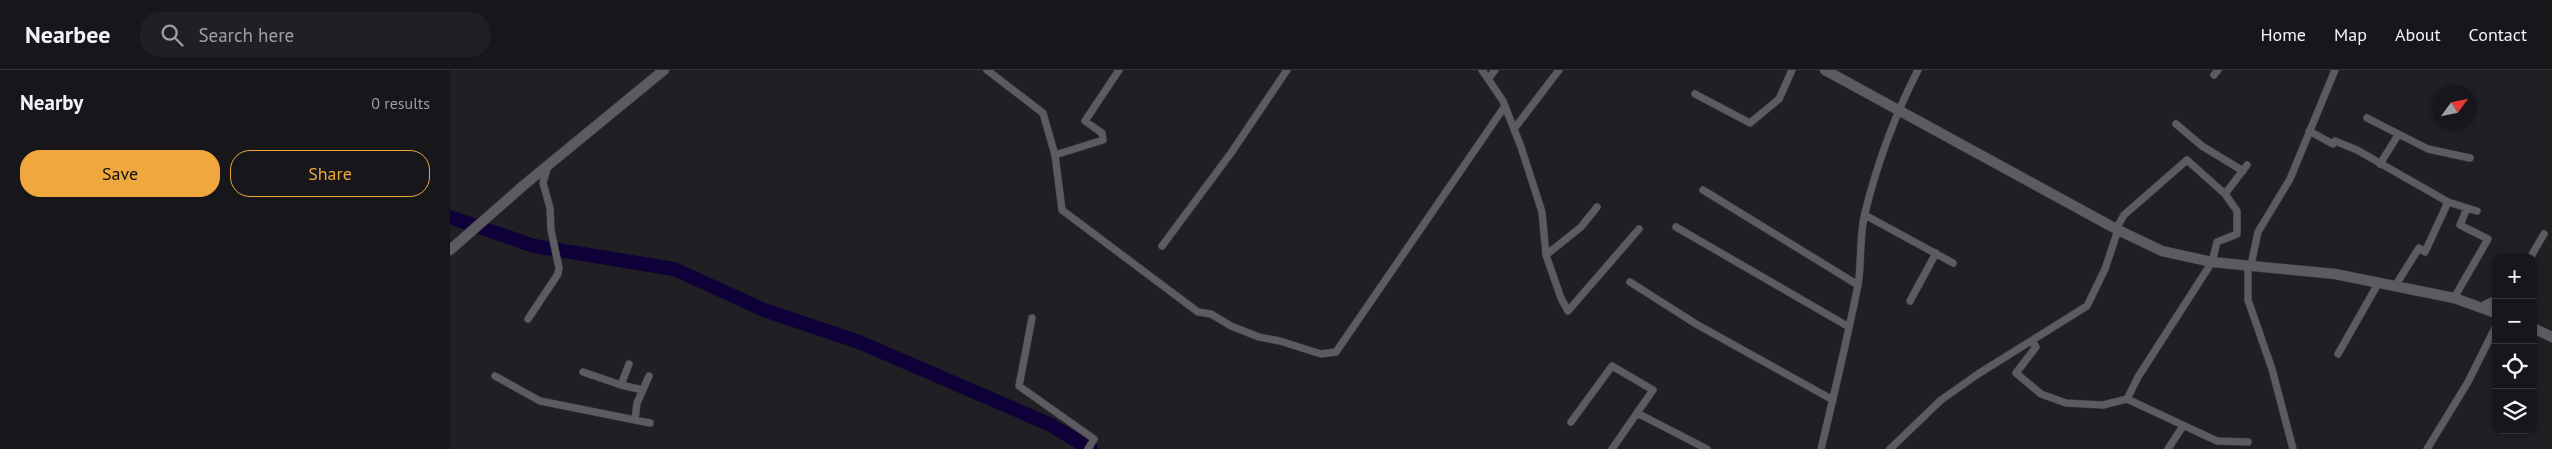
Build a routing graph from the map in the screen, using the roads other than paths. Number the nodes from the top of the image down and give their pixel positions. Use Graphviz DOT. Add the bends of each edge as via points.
graph roads {
  1 [pos="664,70"];
  2 [pos="988,70"];
  3 [pos="1119,70"];
  4 [pos="1288,70"];
  5 [pos="1482,70"];
  6 [pos="1495,70"];
  7 [pos="1559,70"];
  8 [pos="1792,70"];
  9 [pos="1825,70"];
  10 [pos="1918,70"];
  11 [pos="2335,70"];
  12 [pos="1488,79"];
  13 [pos="1695,94"];
  14 [pos="1505,106"];
  15 [pos="1898,109"];
  16 [pos="2367,118"];
  17 [pos="2176,124"];
  18 [pos="1514,129"];
  19 [pos="2309,131"];
  20 [pos="2398,135"];
  21 [pos="1055,155"];
  22 [pos="2470,158"];
  23 [pos="550,164"];
  24 [pos="2380,164"];
  25 [pos="1703,190"];
  26 [pos="2224,194"];
  27 [pos="2448,202"];
  28 [pos="1597,207"];
  29 [pos="2467,208"];
  30 [pos="2477,211"];
  31 [pos="1864,215"];
  32 [pos="1676,227"];
  33 [pos="1639,229"];
  34 [pos="2117,230"];
  35 [pos="2544,234"];
  36 [pos="1162,246"];
  37 [pos="450,250"];
  38 [pos="1936,253"];
  39 [pos="2532,254"];
  40 [pos="1546,255"];
  41 [pos="2212,262"];
  42 [pos="1954,263"];
  43 [pos="2250,265"];
  44 [pos="1630,282"];
  45 [pos="2378,282"];
  46 [pos="1858,284"];
  47 [pos="2395,286"];
  48 [pos="2454,298"];
  49 [pos="2494,299"];
  50 [pos="1910,301"];
  51 [pos="2484,306"];
  52 [pos="2492,311"];
  53 [pos="1032,318"];
  54 [pos="528,319"];
  55 [pos="1848,326"];
  56 [pos="2537,330"];
  57 [pos="2492,334"];
  58 [pos="2552,337"];
  59 [pos="2032,340"];
  60 [pos="2338,354"];
  61 [pos="629,364"];
  62 [pos="583,372"];
  63 [pos="495,376"];
  64 [pos="649,376"];
  65 [pos="621,384"];
  66 [pos="643,390"];
  67 [pos="2127,399"];
  68 [pos="1833,400"];
  69 [pos="1637,413"];
  70 [pos="635,420"];
  71 [pos="1570,422"];
  72 [pos="650,423"];
  73 [pos="2183,426"];
  74 [pos="2248,442"];
  75 [pos="1088,449"];
  76 [pos="1612,449"];
  77 [pos="1707,449"];
  78 [pos="1820,449"];
  79 [pos="1890,449"];
  80 [pos="2168,449"];
  81 [pos="2292,449"];
  82 [pos="2427,449"];
  1 -- 23 [label="main road"];
  2 -- 21 [label="street" via="1043,113"];
  3 -- 21 [label="street" via="1085,121 1102,133 1103,140"];
  4 -- 36 [label="street" via="1232,153"];
  5 -- 12 [label="street"];
  6 -- 12 [label="street"];
  7 -- 18 [label="street"];
  8 -- 13 [label="street" via="1779,98 1750,123"];
  9 -- 15 [label="main road"];
  10 -- 15 [label="street"];
  11 -- 19 [label="street"];
  12 -- 14 [label="street"];
  14 -- 18 [label="street"];
  14 -- 21 [label="street" via="1336,352 1321,354 1259,337 1212,314 1198,312 1136,267 1062,210"];
  15 -- 31 [label="street"];
  15 -- 34 [label="main road"];
  16 -- 20 [label="street"];
  17 -- 26 [label="street" via="2202,146 2245,168"];
  18 -- 40 [label="street" via="1542,212"];
  19 -- 24 [label="street" via="2333,144 2335,141 2357,150"];
  19 -- 43 [label="street" via="2290,179 2258,232"];
  20 -- 22 [label="street" via="2428,149"];
  20 -- 24 [label="street"];
  23 -- 37 [label="main road"];
  23 -- 54 [label="street" via="543,183 550,208 558,274"];
  24 -- 27 [label="street"];
  25 -- 46 [label="street"];
  26 -- 34 [label="street" via="2187,160 2124,215"];
  26 -- 41 [label="street" via="2237,212 2237,234 2217,242"];
  27 -- 29 [label="street"];
  27 -- 47 [label="street" via="2425,252 2419,248"];
  28 -- 40 [label="street" via="1581,227"];
  29 -- 30 [label="street"];
  29 -- 48 [label="street" via="2460,225 2488,239"];
  31 -- 38 [label="street"];
  31 -- 46 [label="street"];
  32 -- 55 [label="street"];
  33 -- 40 [label="street" via="1568,310"];
  34 -- 41 [label="main road" via="2162,251"];
  34 -- 59 [label="street" via="2105,269 2087,306"];
  35 -- 39 [label="street"];
  38 -- 42 [label="street"];
  38 -- 50 [label="street"];
  41 -- 43 [label="main road"];
  41 -- 67 [label="street"];
  43 -- 45 [label="main road"];
  43 -- 81 [label="street" via="2248,300 2272,369"];
  44 -- 68 [label="street" via="1696,324"];
  45 -- 47 [label="main road"];
  45 -- 60 [label="street"];
  46 -- 55 [label="street"];
  47 -- 48 [label="main road"];
  48 -- 52 [label="main road"];
  49 -- 51 [label="street"];
  53 -- 75 [label="street" via="1019,386 1094,439"];
  55 -- 68 [label="street"];
  56 -- 58 [label="main road"];
  57 -- 82 [label="street" via="2468,382"];
  59 -- 67 [label="street" via="2036,347 2016,373 2041,394 2066,403 2103,404"];
  59 -- 79 [label="street" via="1941,400"];
  61 -- 65 [label="street"];
  62 -- 65 [label="street"];
  63 -- 70 [label="street" via="540,401"];
  64 -- 66 [label="street"];
  65 -- 66 [label="street"];
  66 -- 70 [label="street"];
  67 -- 73 [label="street"];
  68 -- 78 [label="street"];
  69 -- 71 [label="street" via="1653,390 1612,366"];
  69 -- 76 [label="street"];
  69 -- 77 [label="street"];
  70 -- 72 [label="street"];
  73 -- 74 [label="street" via="2217,441"];
  73 -- 80 [label="street"];
}
